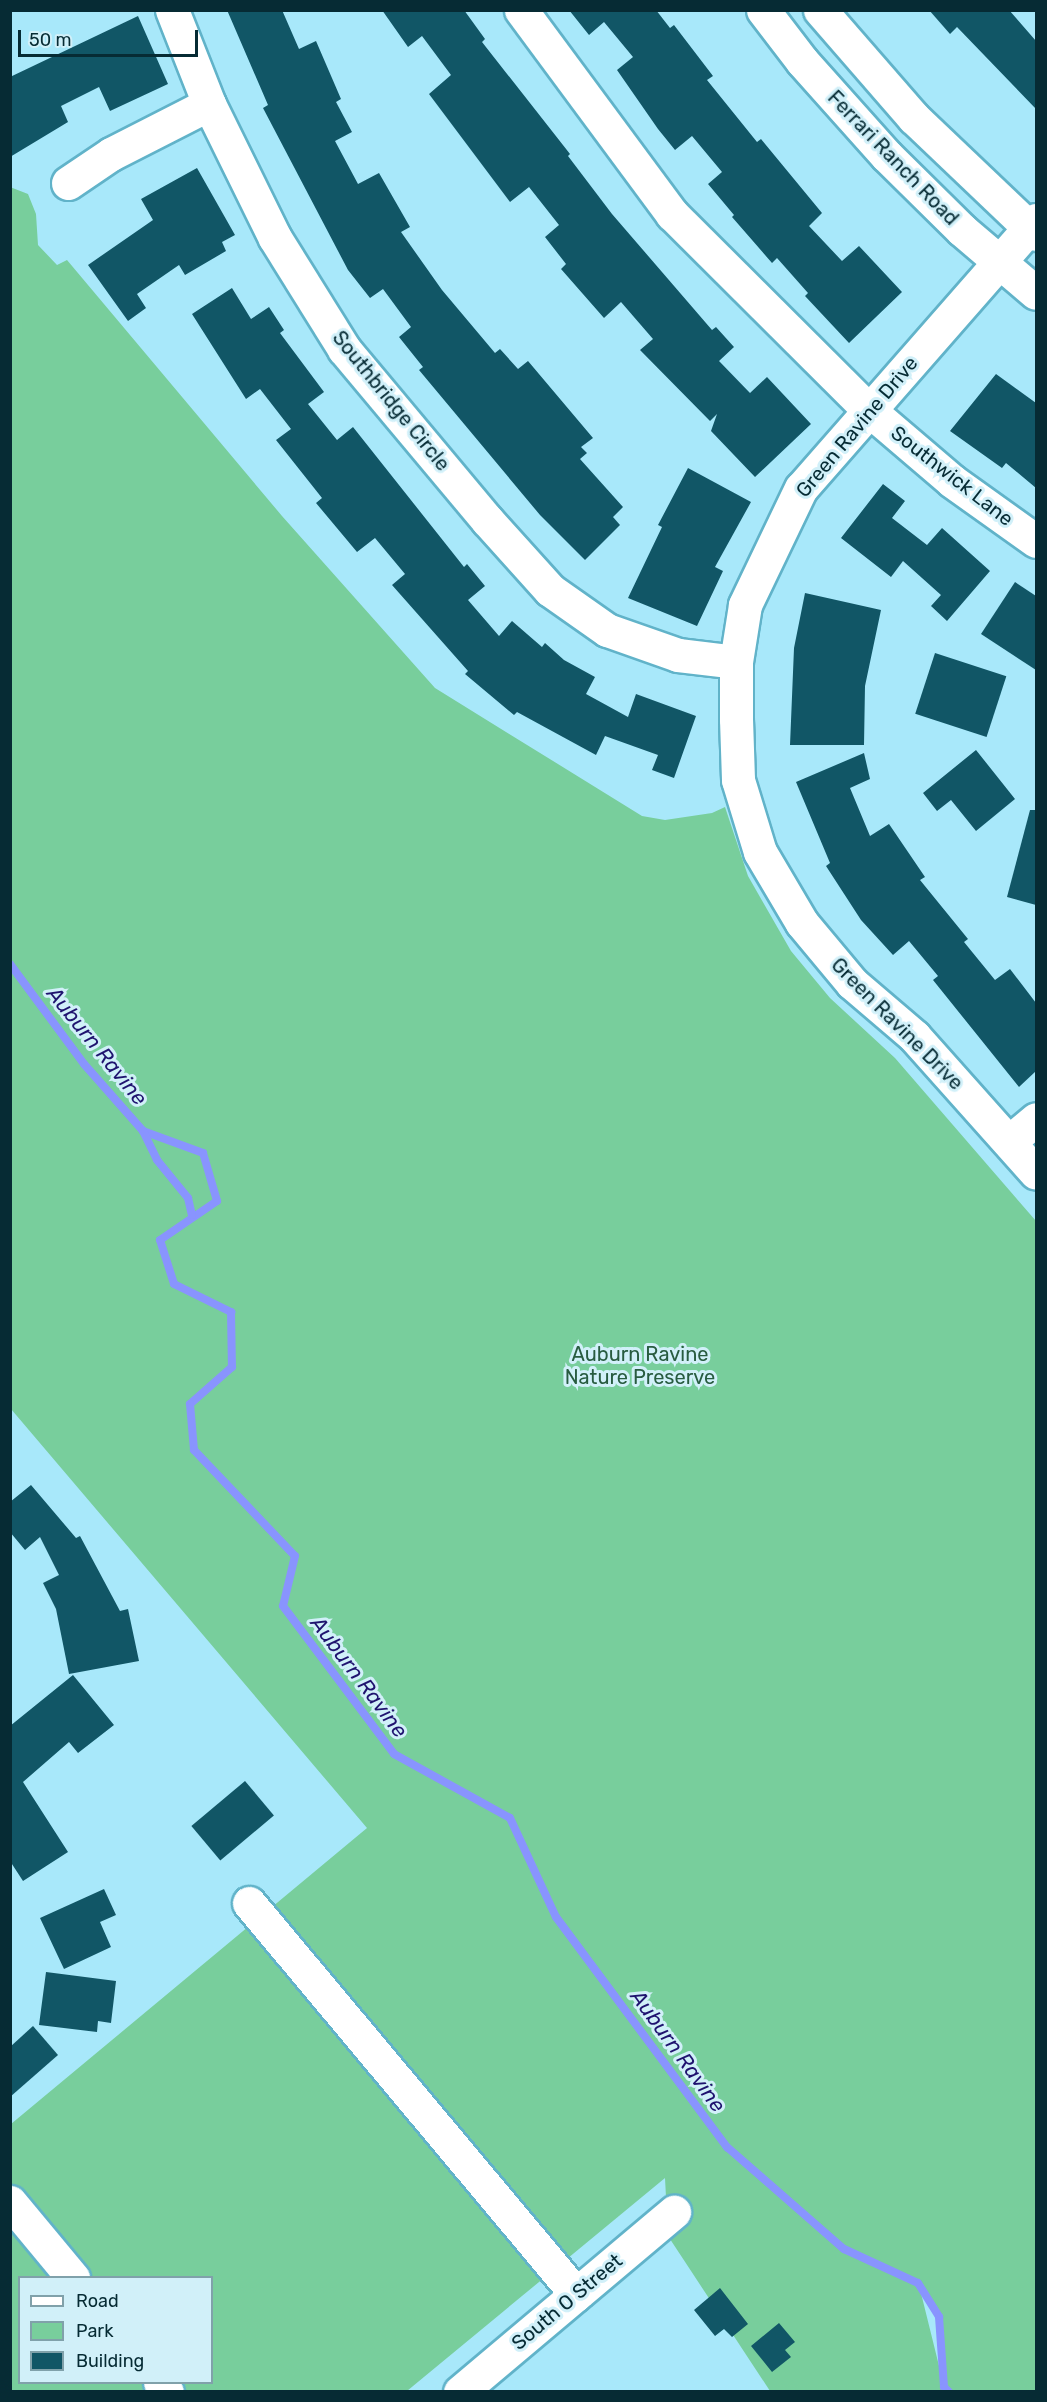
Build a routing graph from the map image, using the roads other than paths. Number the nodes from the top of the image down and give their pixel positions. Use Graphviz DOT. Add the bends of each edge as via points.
graph roads {
  1 [pos="172,10"];
  2 [pos="521,10"];
  3 [pos="763,10"];
  4 [pos="820,10"];
  5 [pos="208,104"];
  6 [pos="68,183"];
  7 [pos="1023,238"];
  8 [pos="1036,293"];
  9 [pos="869,410"];
  10 [pos="1036,541"];
  11 [pos="736,662"];
  12 [pos="1036,1119"];
  13 [pos="1010,1141"];
  14 [pos="1036,1173"];
  15 [pos="249,1903"];
  16 [pos="10,2202"];
  17 [pos="674,2212"];
  18 [pos="72,2276"];
  19 [pos="576,2294"];
  20 [pos="460,2391"];
  1 -- 5 [label="street, Southbridge Circle"];
  2 -- 9 [label="street" via="672,214"];
  3 -- 7 [label="street, Ferrari Ranch Road" via="802,61 887,156"];
  4 -- 7 [label="street, Ferrari Ranch Road"];
  5 -- 6 [label="street" via="111,154"];
  5 -- 11 [label="street, Southbridge Circle" via="275,238 344,349 550,590 607,630 678,655"];
  7 -- 8 [label="street, Ferrari Ranch Road"];
  7 -- 9 [label="street, Green Ravine Drive"];
  9 -- 10 [label="street, Southwick Lane" via="952,481"];
  9 -- 11 [label="street, Green Ravine Drive" via="801,488 746,605"];
  11 -- 13 [label="street, Green Ravine Drive" via="738,780 760,852 802,923 852,983 914,1036"];
  12 -- 13 [label="street"];
  13 -- 14 [label="street, Green Ravine Drive"];
  15 -- 19 [label="street"];
  16 -- 18 [label="street"];
  17 -- 19 [label="street, South O Street"];
  19 -- 20 [label="street, South O Street"];
}
